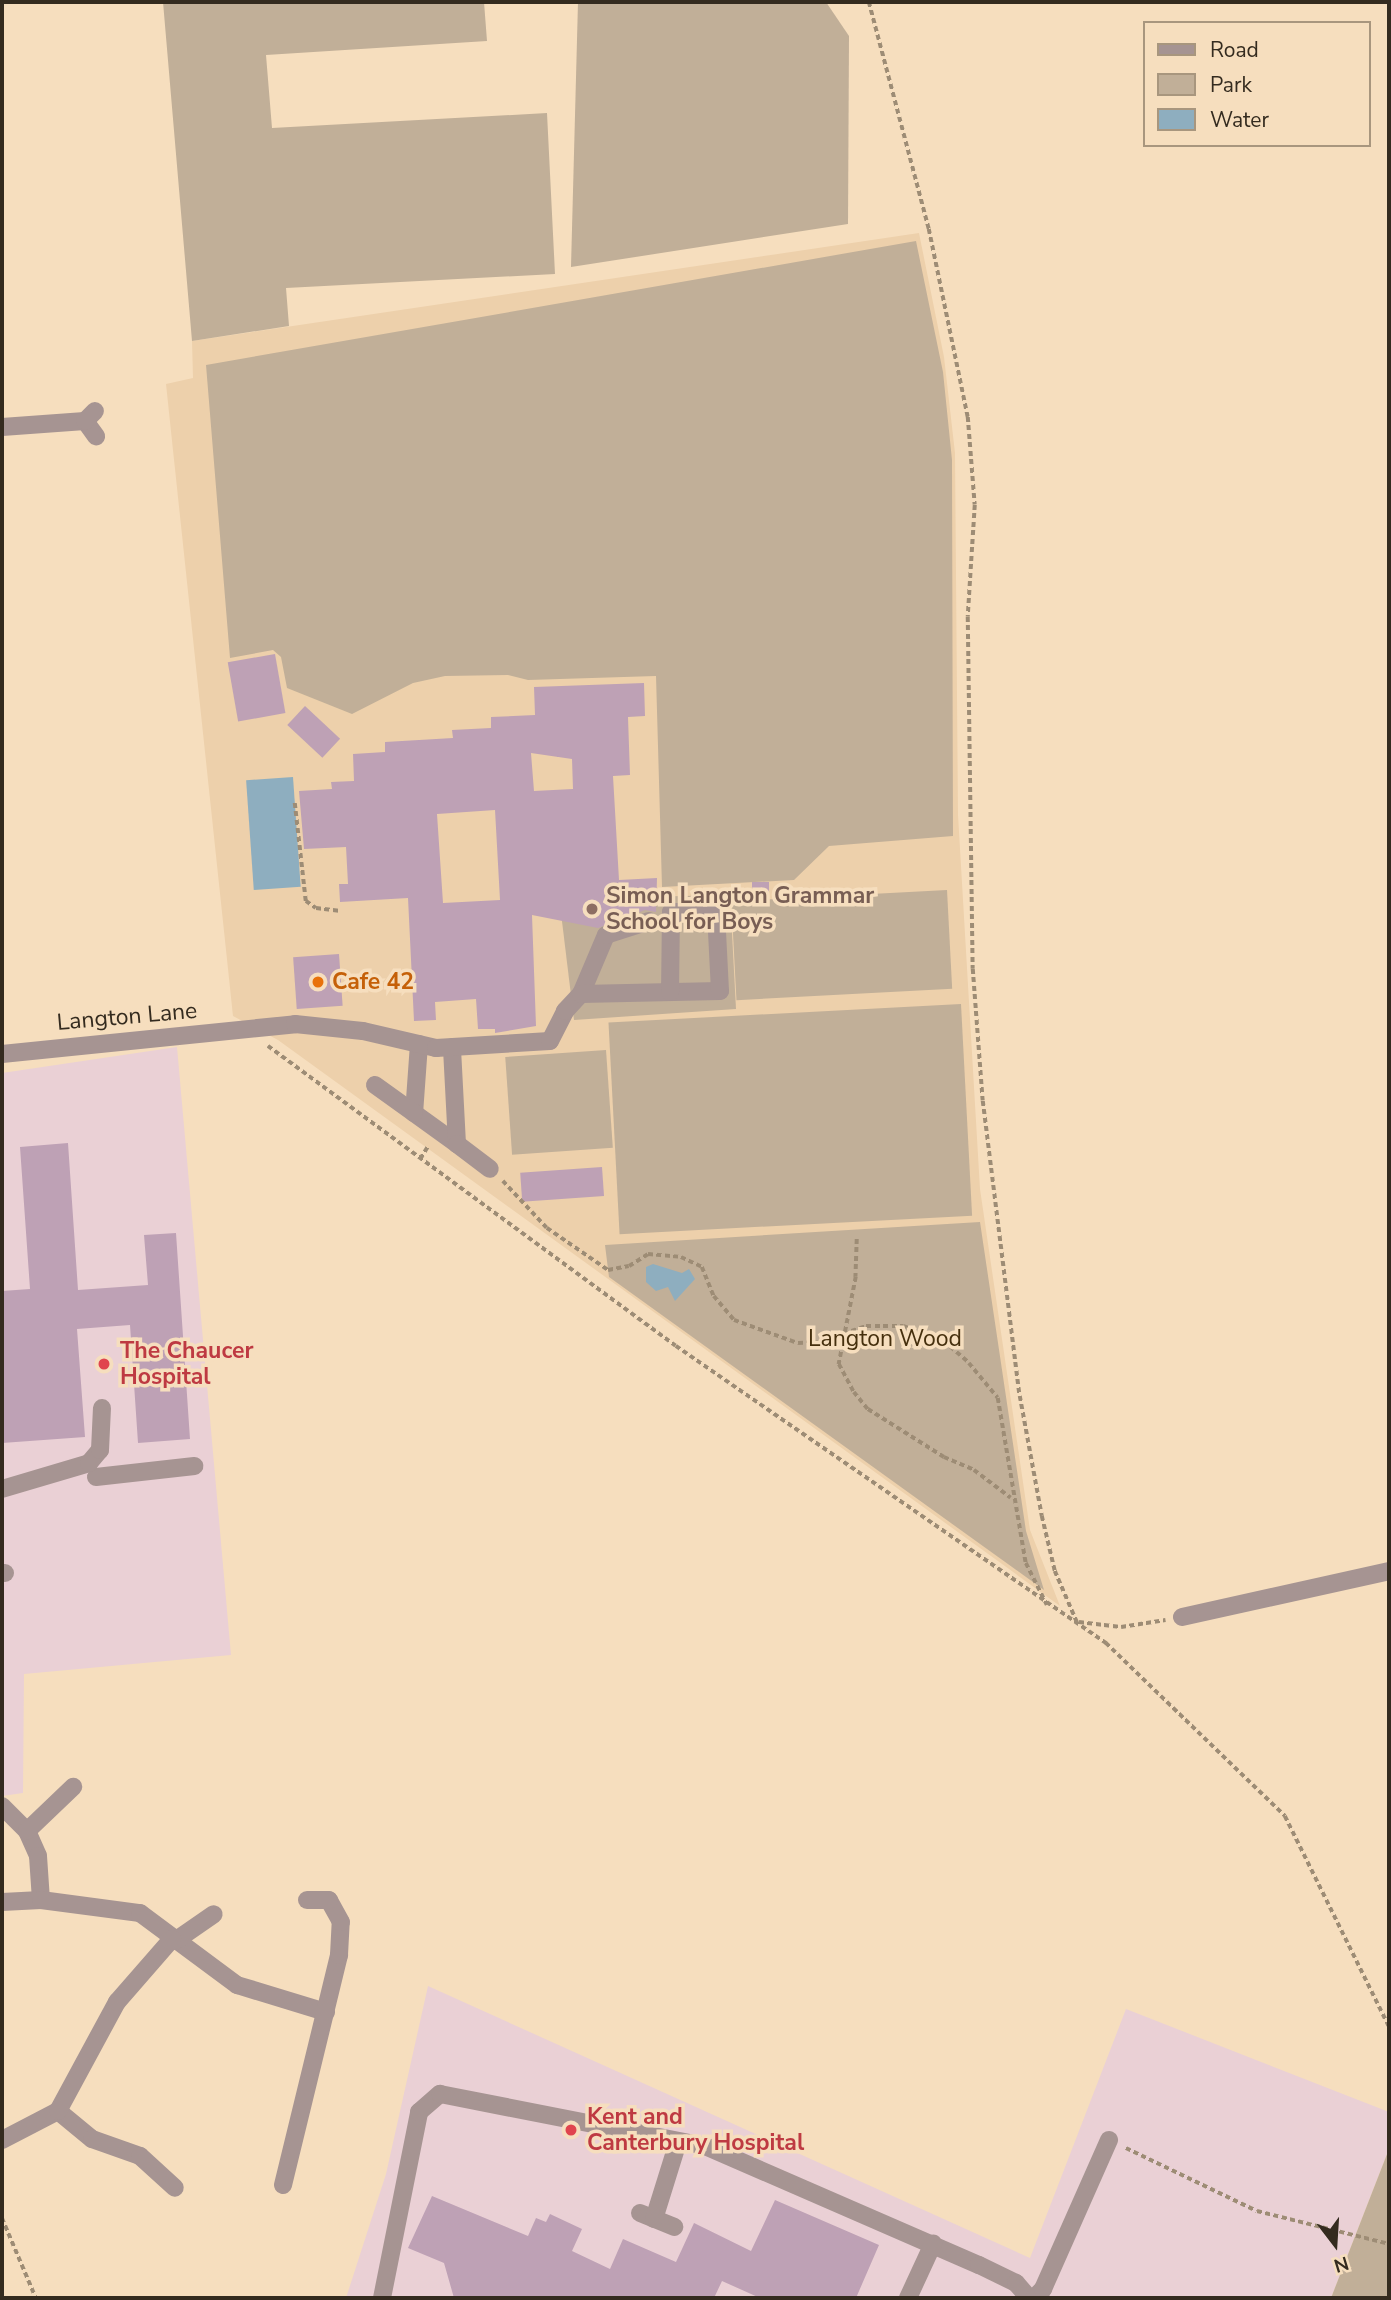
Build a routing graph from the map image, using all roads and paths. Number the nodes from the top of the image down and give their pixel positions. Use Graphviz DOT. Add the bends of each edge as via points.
graph roads {
  1 [pos="869,2"];
  2 [pos="2,427"];
  3 [pos="96,436"];
  4 [pos="295,803"];
  5 [pos="339,911"];
  6 [pos="649,921"];
  7 [pos="670,992"];
  8 [pos="580,994"];
  9 [pos="257,1030"];
  10 [pos="419,1044"];
  11 [pos="452,1047"];
  12 [pos="2,1054"];
  13 [pos="376,1085"];
  14 [pos="414,1113"];
  15 [pos="457,1144"];
  16 [pos="490,1169"];
  17 [pos="857,1239"];
  18 [pos="842,1335"];
  19 [pos="102,1408"];
  20 [pos="194,1466"];
  21 [pos="95,1475"];
  22 [pos="2,1489"];
  23 [pos="1013,1500"];
  24 [pos="1389,1571"];
  25 [pos="1048,1607"];
  26 [pos="1182,1617"];
  27 [pos="1077,1622"];
  28 [pos="73,1787"];
  29 [pos="2,1806"];
  30 [pos="27,1831"];
  31 [pos="41,1900"];
  32 [pos="307,1900"];
  33 [pos="2,1902"];
  34 [pos="214,1914"];
  35 [pos="174,1940"];
  36 [pos="326,2012"];
  37 [pos="1389,2026"];
  38 [pos="58,2111"];
  39 [pos="2,2140"];
  40 [pos="1109,2140"];
  41 [pos="678,2142"];
  42 [pos="283,2185"];
  43 [pos="175,2188"];
  44 [pos="2,2218"];
  45 [pos="674,2227"];
  46 [pos="933,2244"];
  47 [pos="1389,2244"];
  48 [pos="36,2298"];
  49 [pos="382,2298"];
  50 [pos="908,2298"];
  51 [pos="1032,2298"];
  1 -- 27 [label="path" via="929,229 968,417 975,505 968,617 973,969 983,1101 1020,1396 1055,1571"];
  2 -- 3 [label="street" via="90,416"];
  4 -- 5 [label="path" via="306,901 316,908"];
  6 -- 8 [label="street" via="606,934"];
  7 -- 7 [label="street" via="671,912 716,912 720,991"];
  7 -- 8 [label="street"];
  8 -- 11 [label="street, Langton Lane" via="550,1041"];
  9 -- 10 [label="street, Langton Lane" via="295,1024 363,1031"];
  9 -- 12 [label="street, Langton Lane"];
  9 -- 25 [label="path" via="272,1052 676,1346"];
  10 -- 11 [label="street, Langton Lane"];
  10 -- 14 [label="street"];
  11 -- 15 [label="street"];
  13 -- 14 [label="street"];
  14 -- 15 [label="street"];
  15 -- 16 [label="street"];
  16 -- 18 [label="path" via="547,1228 608,1270 629,1266 648,1254 681,1257 702,1267 714,1296 734,1320 798,1343"];
  17 -- 18 [label="path" via="856,1277"];
  18 -- 23 [label="path" via="839,1364 868,1409 944,1457 974,1470"];
  18 -- 23 [label="path" via="866,1326 903,1326 944,1341 970,1363 998,1398"];
  19 -- 21 [label="street"];
  20 -- 21 [label="street" via="154,1475"];
  21 -- 22 [label="street"];
  23 -- 25 [label="path" via="1026,1563"];
  24 -- 26 [label="street"];
  25 -- 27 [label="path"];
  26 -- 27 [label="path" via="1121,1627"];
  27 -- 37 [label="path" via="1107,1643 1285,1816"];
  28 -- 30 [label="street"];
  29 -- 30 [label="street"];
  30 -- 31 [label="street" via="38,1856"];
  31 -- 33 [label="street"];
  31 -- 35 [label="street" via="139,1913"];
  32 -- 36 [label="street" via="329,1899 341,1922"];
  34 -- 35 [label="street"];
  35 -- 36 [label="street" via="237,1985"];
  35 -- 38 [label="street" via="117,2001"];
  36 -- 42 [label="street"];
  38 -- 39 [label="street"];
  38 -- 43 [label="street" via="92,2139 140,2156"];
  40 -- 47 [label="path" via="1257,2211"];
  40 -- 51 [label="street" via="1043,2289"];
  41 -- 45 [label="street" via="647,2216"];
  41 -- 46 [label="street" via="705,2146"];
  41 -- 49 [label="street" via="466,2096 430,2098 419,2112"];
  44 -- 48 [label="path"];
  46 -- 50 [label="street"];
  46 -- 51 [label="street" via="1016,2283"];
}
